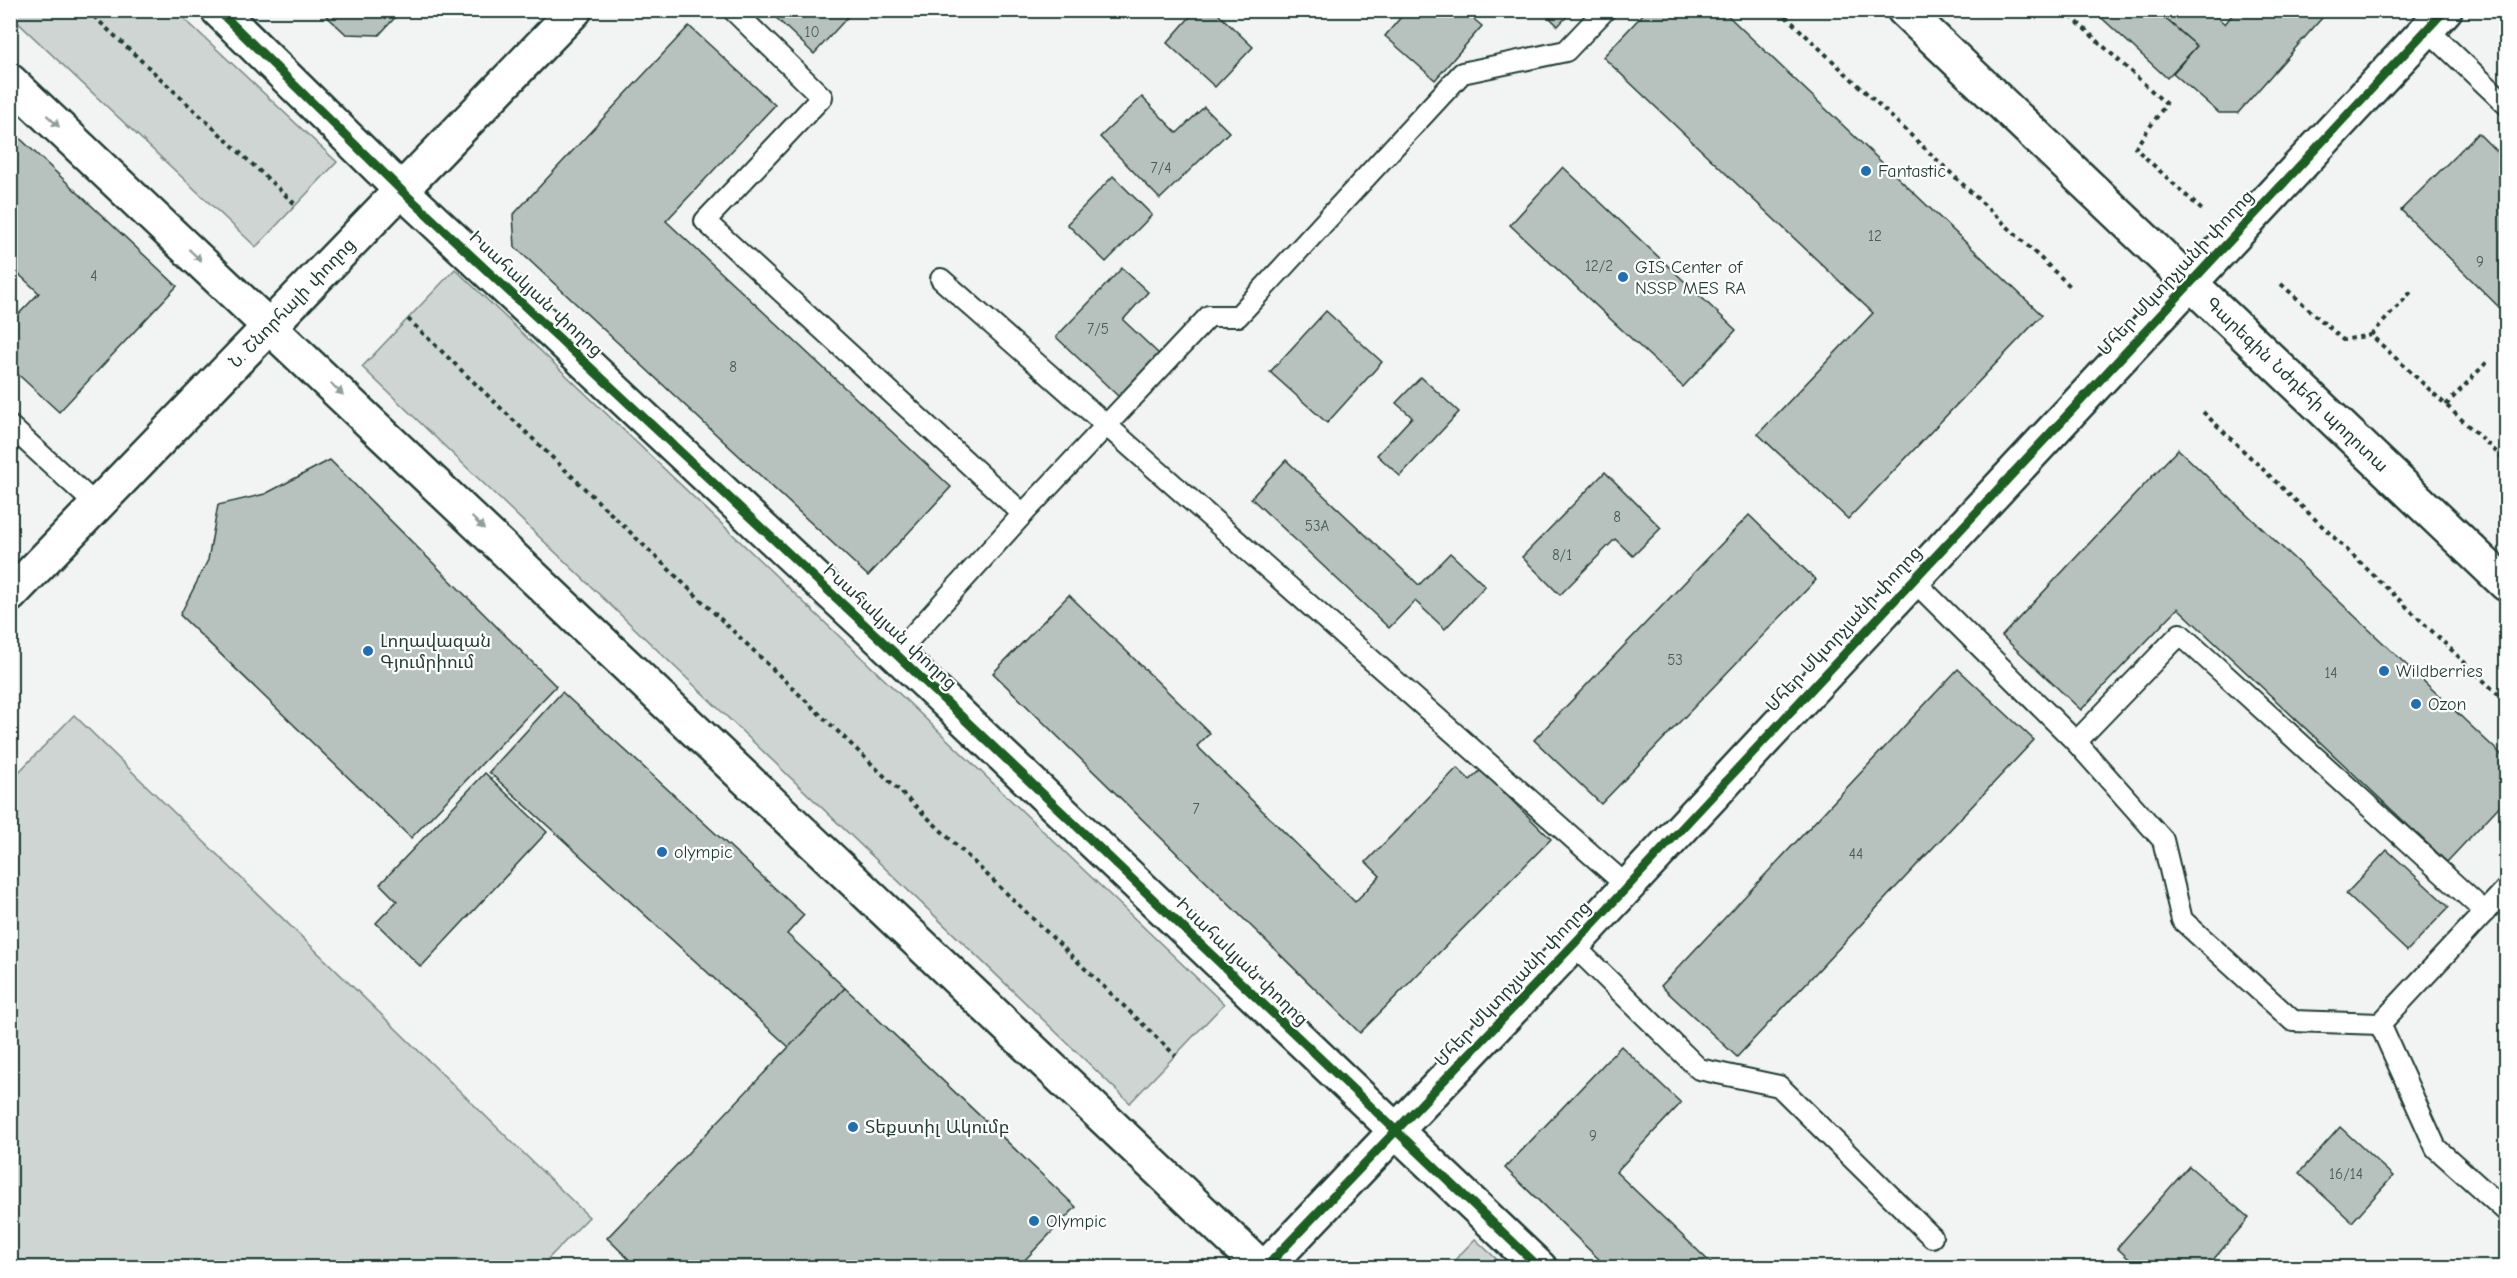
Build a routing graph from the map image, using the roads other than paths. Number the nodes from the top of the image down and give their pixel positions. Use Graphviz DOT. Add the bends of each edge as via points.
graph roads {
  1 [pos="218,10"];
  2 [pos="575,10"];
  3 [pos="733,10"];
  4 [pos="1605,10"];
  5 [pos="1904,10"];
  6 [pos="2436,20"];
  7 [pos="10,81"];
  8 [pos="2506,104"];
  9 [pos="401,190"];
  10 [pos="941,279"];
  11 [pos="2189,282"];
  12 [pos="270,326"];
  13 [pos="1107,425"];
  14 [pos="10,426"];
  15 [pos="97,506"];
  16 [pos="1023,514"];
  17 [pos="1913,580"];
  18 [pos="2506,584"];
  19 [pos="10,595"];
  20 [pos="896,654"];
  21 [pos="2076,742"];
  22 [pos="1627,886"];
  23 [pos="2506,889"];
  24 [pos="2485,912"];
  25 [pos="1574,945"];
  26 [pos="2380,1024"];
  27 [pos="1396,1132"];
  28 [pos="2506,1211"];
  29 [pos="1932,1237"];
  30 [pos="1264,1268"];
  31 [pos="1540,1268"];
  1 -- 9 [label="main road, Իսահակյան փողոց"];
  2 -- 9 [label="main road, Ն. Շնորհալի փողոց"];
  3 -- 16 [label="lane" via="822,97 705,221"];
  4 -- 13 [label="lane" via="1566,51 1462,73 1238,316 1209,316"];
  5 -- 11 [label="main road, Գարեգին Նժդեհի պողոտա"];
  6 -- 8 [label="lane"];
  6 -- 11 [label="main road, Մհեր Մկտրչյանի փողոց"];
  7 -- 12 [label="main road, one-way"];
  9 -- 12 [label="main road, Ն. Շնորհալի փողոց"];
  9 -- 20 [label="main road, Իսահակյան փողոց"];
  10 -- 13 [label="lane"];
  11 -- 17 [label="main road, Մհեր Մկտրչյանի փողոց"];
  11 -- 18 [label="main road, Գարեգին Նժդեհի պողոտա"];
  12 -- 15 [label="main road, Ն. Շնորհալի փողոց"];
  12 -- 30 [label="main road, one-way"];
  13 -- 16 [label="lane"];
  13 -- 22 [label="lane"];
  14 -- 15 [label="lane"];
  15 -- 19 [label="main road, Ն. Շնորհալի փողոց"];
  16 -- 20 [label="lane"];
  17 -- 21 [label="lane"];
  17 -- 22 [label="main road, Մհեր Մկտրչյանի փողոց"];
  20 -- 27 [label="main road, Իսահակյան փողոց"];
  21 -- 24 [label="lane" via="2180,634"];
  21 -- 26 [label="lane" via="2163,840 2181,920 2293,1021"];
  22 -- 25 [label="main road, Մհեր Մկտրչյանի փողոց"];
  23 -- 24 [label="lane"];
  24 -- 26 [label="lane"];
  25 -- 27 [label="main road, Մհեր Մկտրչյանի փողոց"];
  25 -- 29 [label="lane" via="1699,1069 1779,1086"];
  26 -- 28 [label="lane" via="2436,1148"];
  27 -- 30 [label="main road, Մհեր Մկտրչյանի փողոց"];
  27 -- 31 [label="main road, Իսահակյան փողոց"];
}
